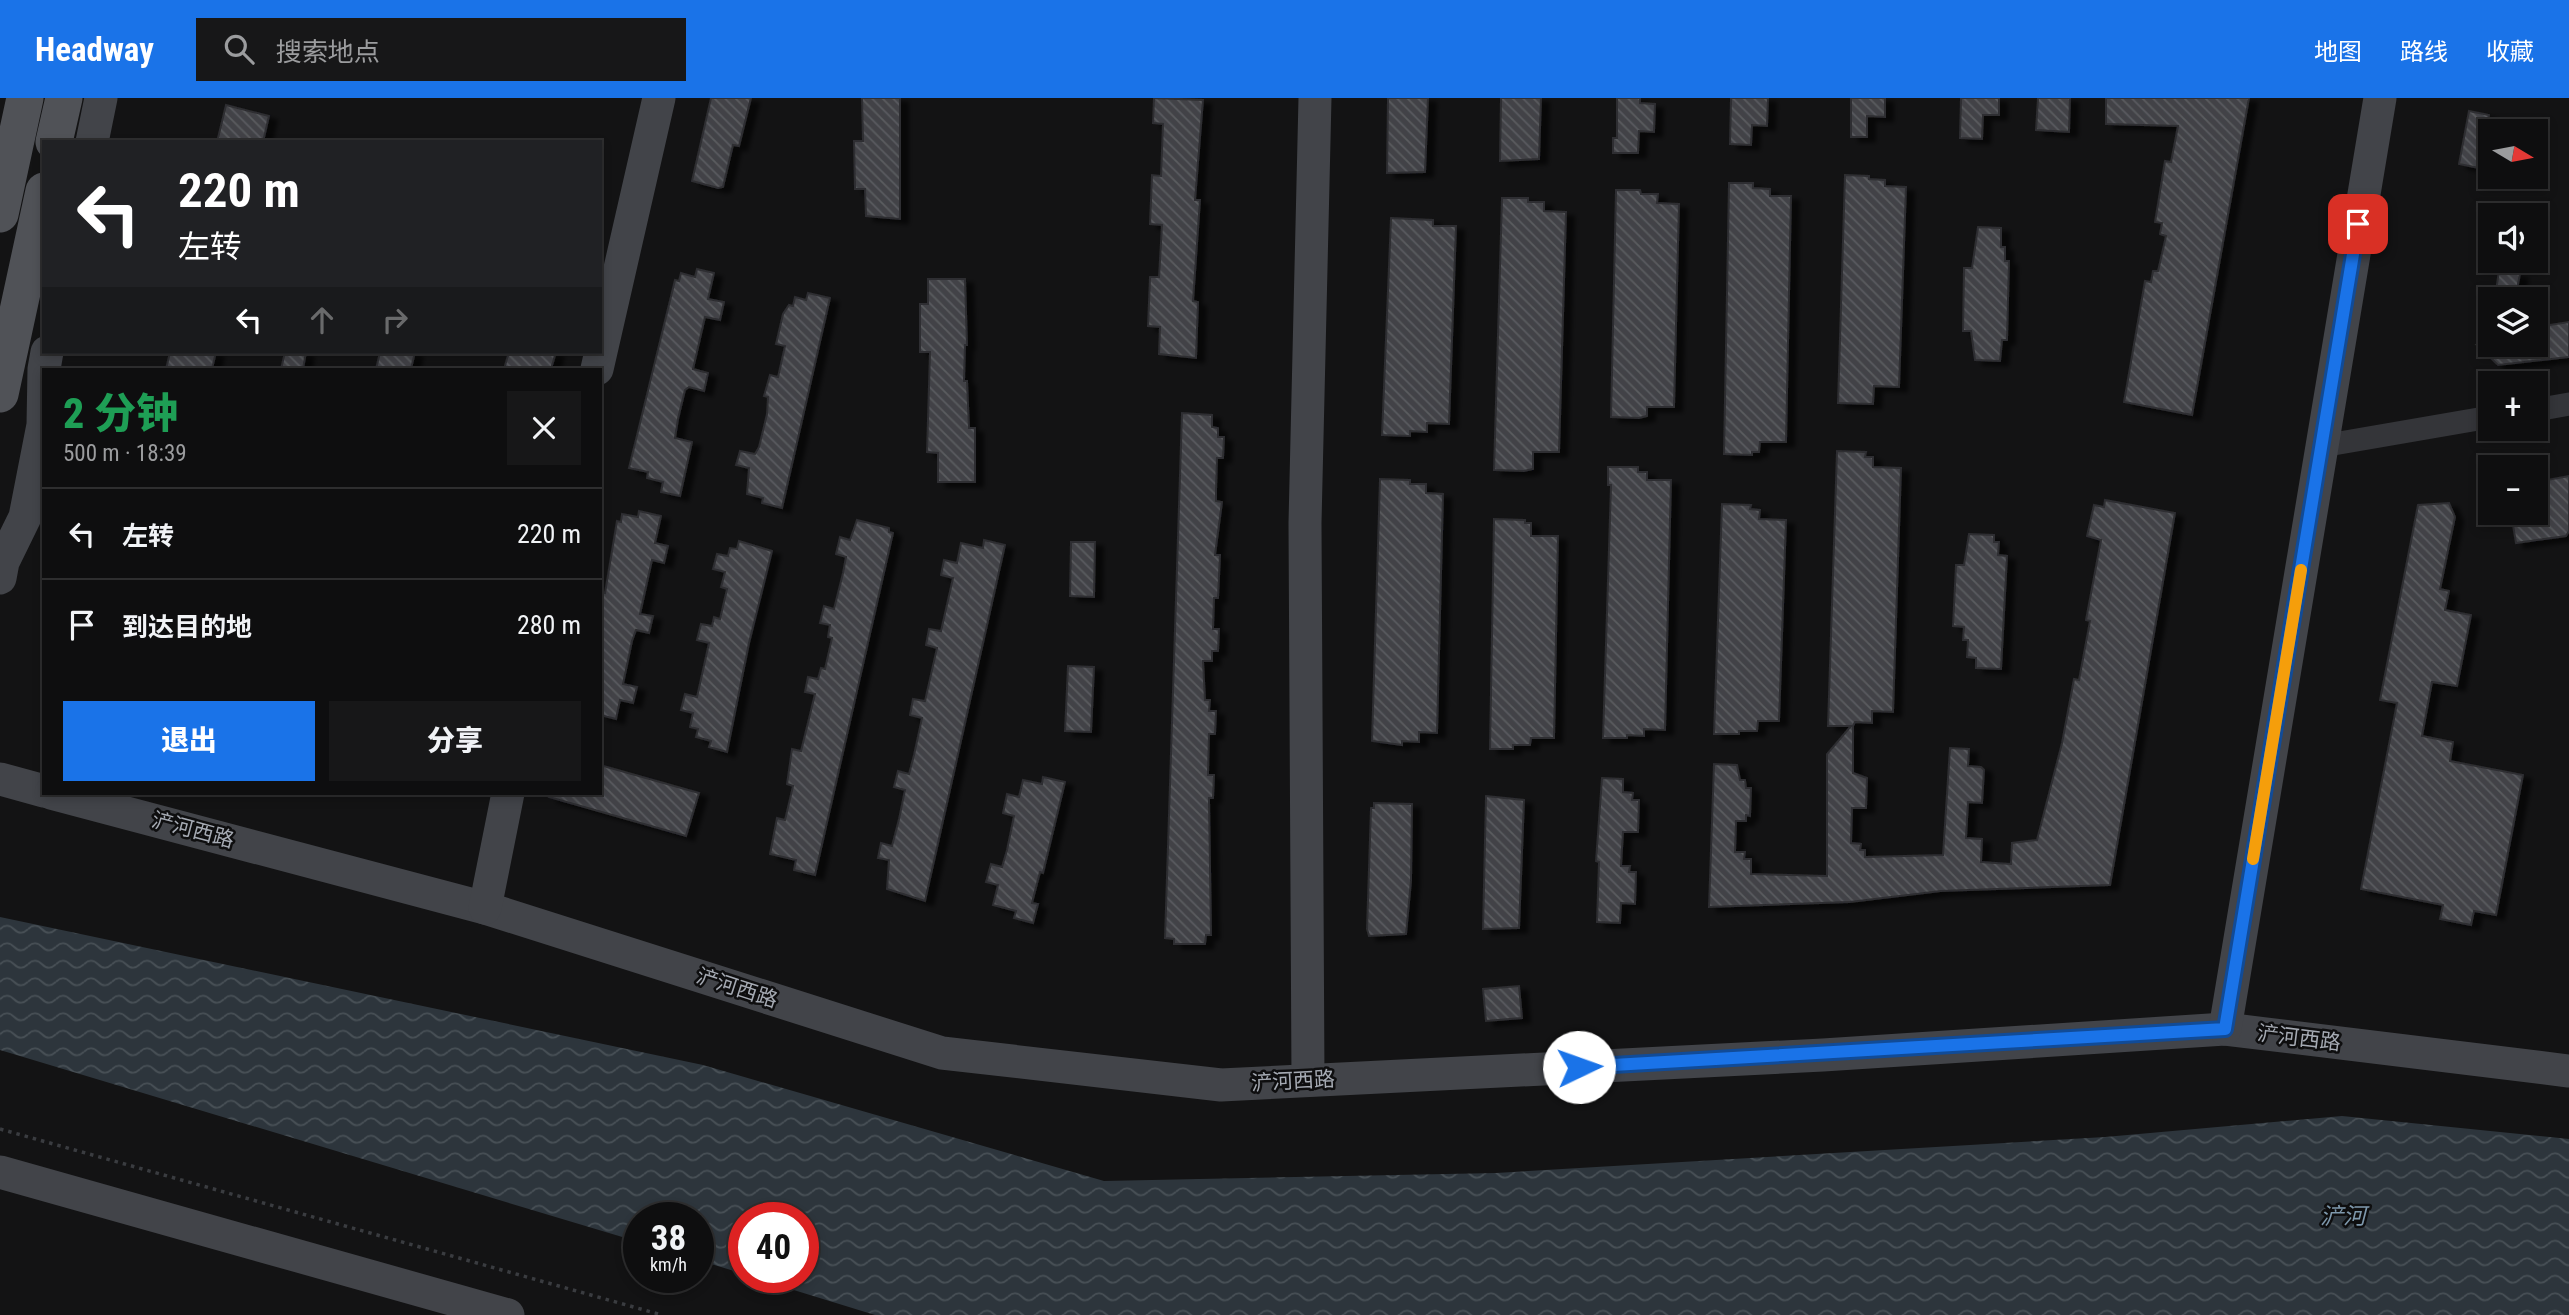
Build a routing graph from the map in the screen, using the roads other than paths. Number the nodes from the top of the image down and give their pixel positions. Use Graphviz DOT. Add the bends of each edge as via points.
graph roads {
  1 [pos="26,98"];
  2 [pos="64,98"];
  3 [pos="101,98"];
  4 [pos="659,98"];
  5 [pos="1315,98"];
  6 [pos="2380,98"];
  7 [pos="54,140"];
  8 [pos="92,140"];
  9 [pos="42,200"];
  10 [pos="0,214"];
  11 [pos="602,347"];
  12 [pos="0,394"];
  13 [pos="2569,404"];
  14 [pos="2548,408"];
  15 [pos="2478,419"];
  16 [pos="42,430"];
  17 [pos="2322,446"];
  18 [pos="0,578"];
  19 [pos="0,779"];
  20 [pos="42,790"];
  21 [pos="59,795"];
  22 [pos="508,795"];
  23 [pos="485,908"];
  24 [pos="2225,1029"];
  25 [pos="2569,1071"];
  26 [pos="1308,1080"];
  27 [pos="0,1172"];
  28 [pos="508,1315"];
  1 -- 10 [label="main road"];
  2 -- 7 [label="main road"];
  3 -- 8 [label="street"];
  4 -- 11 [label="street"];
  5 -- 26 [label="street" via="1305,523"];
  6 -- 17 [label="street"];
  9 -- 12 [label="main road"];
  13 -- 14 [label="street"];
  15 -- 17 [label="street"];
  16 -- 18 [label="street" via="25,517"];
  17 -- 24 [label="street"];
  19 -- 20 [label="street"];
  21 -- 23 [label="street, 浐河西路"];
  22 -- 23 [label="street"];
  23 -- 26 [label="street, 浐河西路" via="942,1053 1220,1085"];
  24 -- 25 [label="street, 浐河西路"];
  24 -- 26 [label="street, 浐河西路" via="1823,1055"];
  27 -- 28 [label="street"];
}
